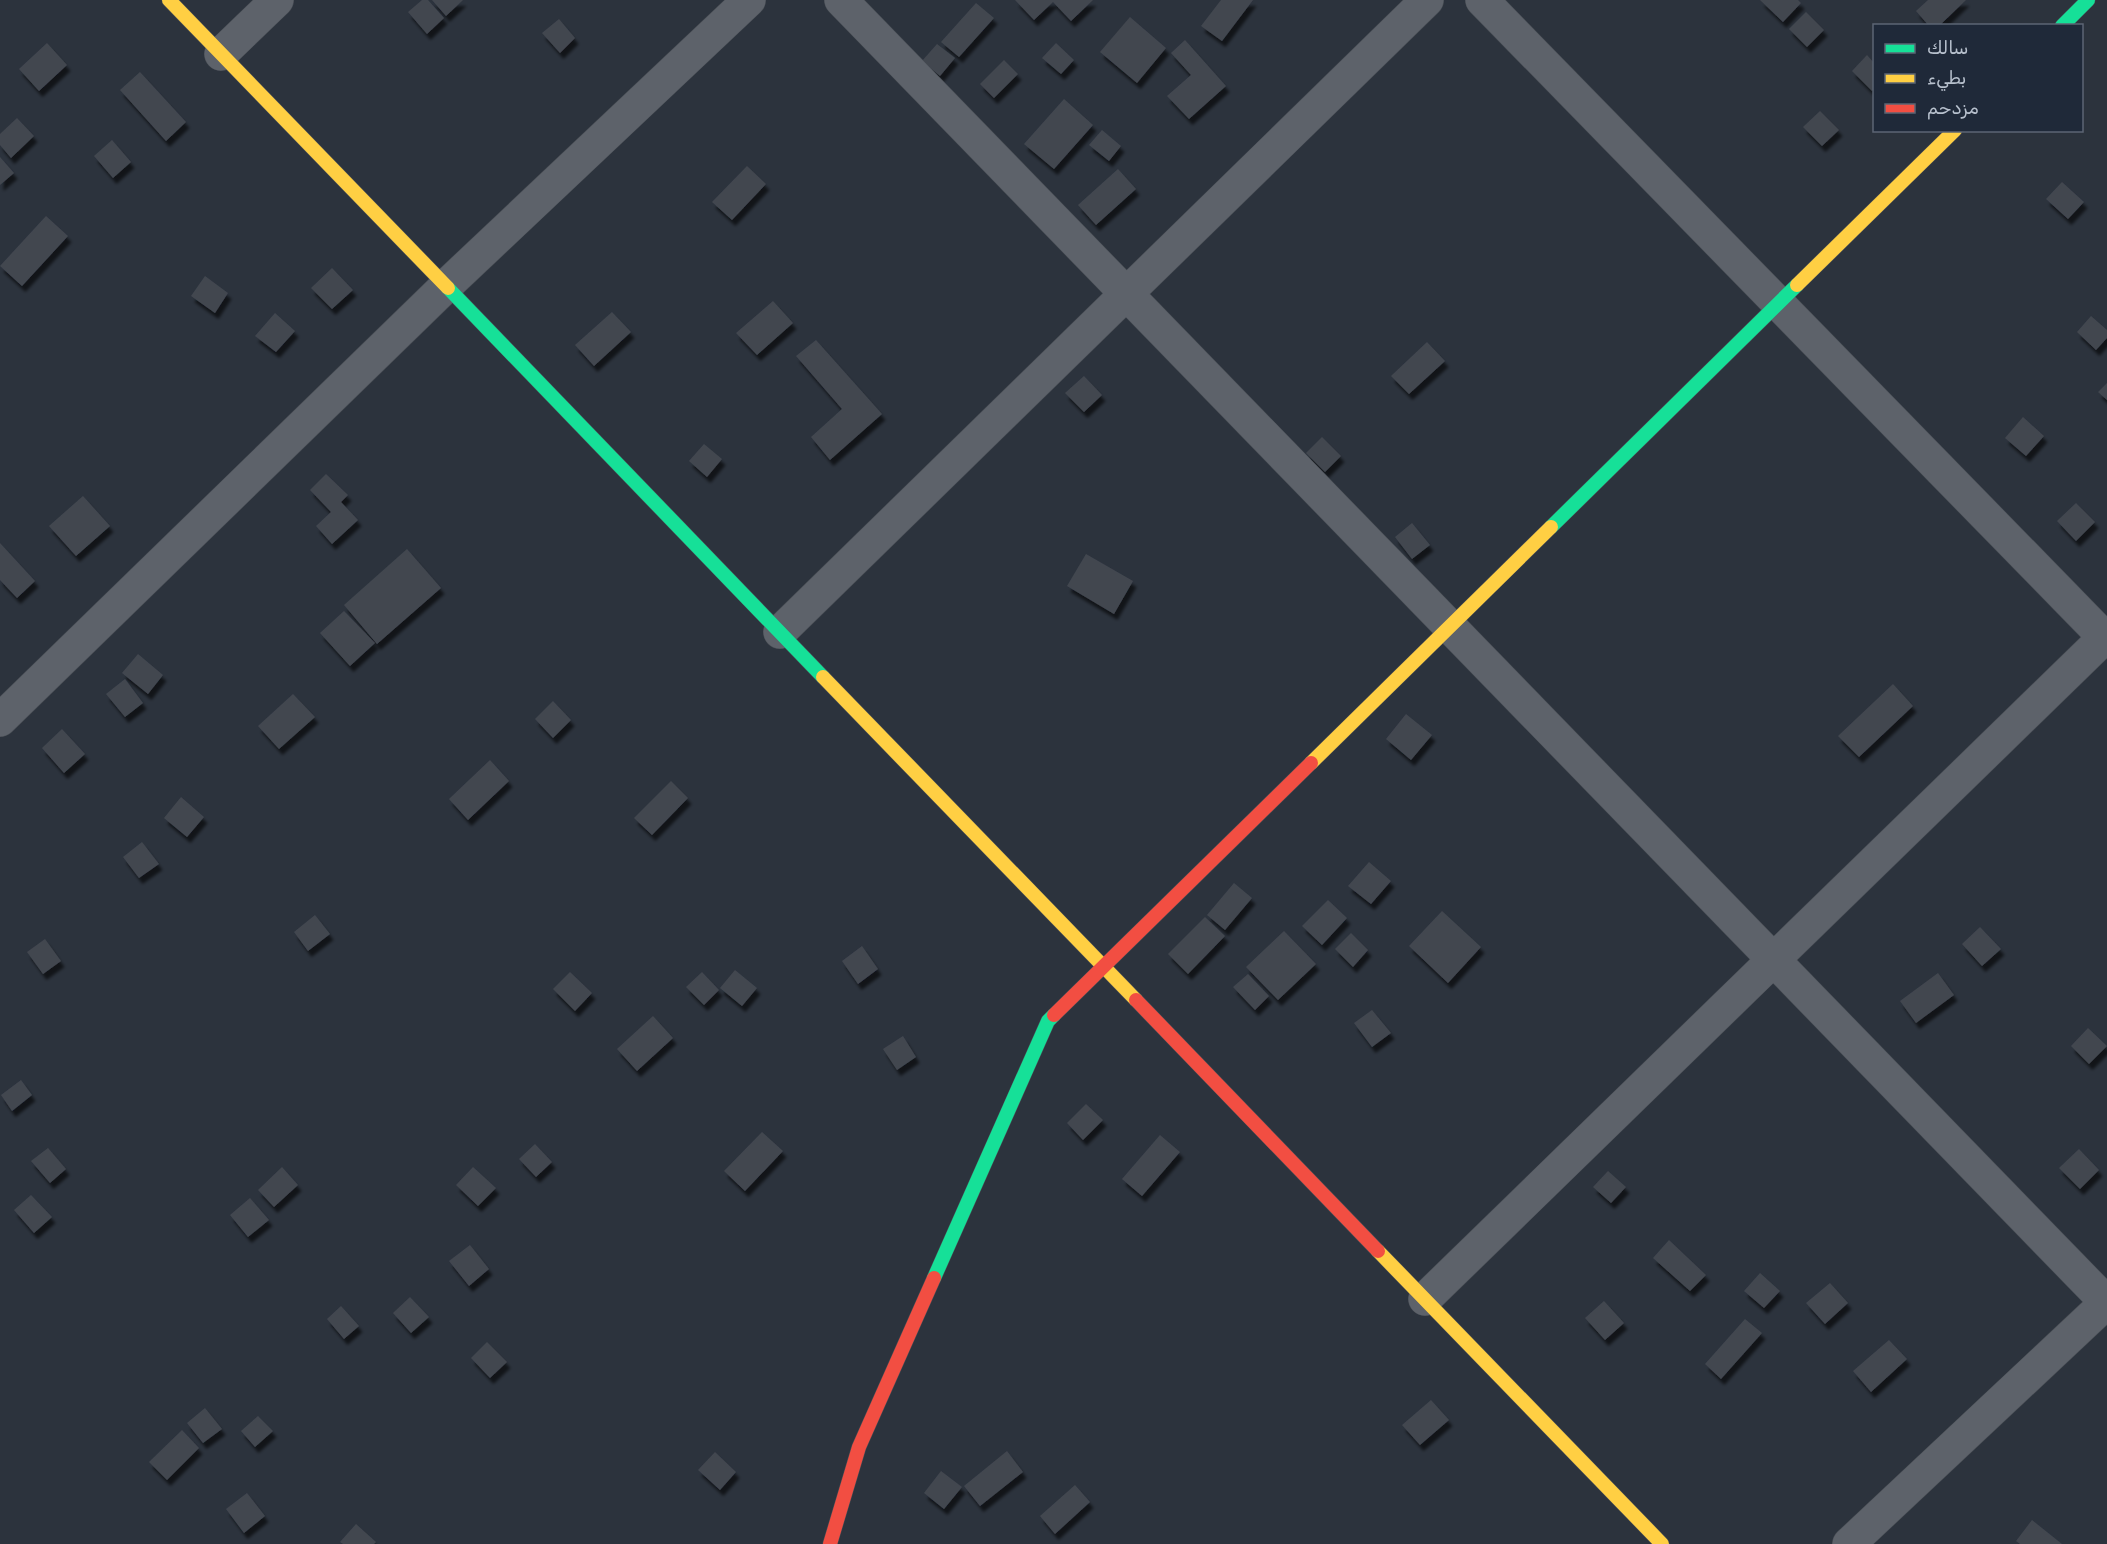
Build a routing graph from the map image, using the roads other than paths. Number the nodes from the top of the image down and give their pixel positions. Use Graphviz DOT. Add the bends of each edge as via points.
graph roads {
  1 [pos="169,0"];
  2 [pos="277,0"];
  3 [pos="748,0"];
  4 [pos="842,0"];
  5 [pos="1427,0"];
  6 [pos="1482,0"];
  7 [pos="2088,0"];
  8 [pos="2064,24"];
  9 [pos="221,54"];
  10 [pos="1953,132"];
  11 [pos="446,286"];
  12 [pos="1127,294"];
  13 [pos="1779,304"];
  14 [pos="1450,626"];
  15 [pos="780,632"];
  16 [pos="2106,638"];
  17 [pos="0,720"];
  18 [pos="1773,960"];
  19 [pos="1103,967"];
  20 [pos="1425,1299"];
  21 [pos="2107,1303"];
  22 [pos="830,1544"];
  23 [pos="1662,1544"];
  24 [pos="1849,1544"];
  1 -- 9 [label="street"];
  2 -- 9 [label="street"];
  3 -- 11 [label="street"];
  4 -- 12 [label="street"];
  5 -- 12 [label="street"];
  6 -- 13 [label="street"];
  7 -- 8 [label="street"];
  9 -- 11 [label="street"];
  10 -- 13 [label="street"];
  11 -- 15 [label="street"];
  11 -- 17 [label="street"];
  12 -- 14 [label="street"];
  12 -- 15 [label="street"];
  13 -- 14 [label="street"];
  13 -- 16 [label="street"];
  14 -- 18 [label="street"];
  14 -- 19 [label="street"];
  15 -- 19 [label="street"];
  16 -- 18 [label="street"];
  18 -- 20 [label="street"];
  18 -- 21 [label="street"];
  19 -- 20 [label="street"];
  19 -- 22 [label="street" via="1048,1022 859,1447"];
  20 -- 23 [label="street"];
  21 -- 24 [label="street"];
}
